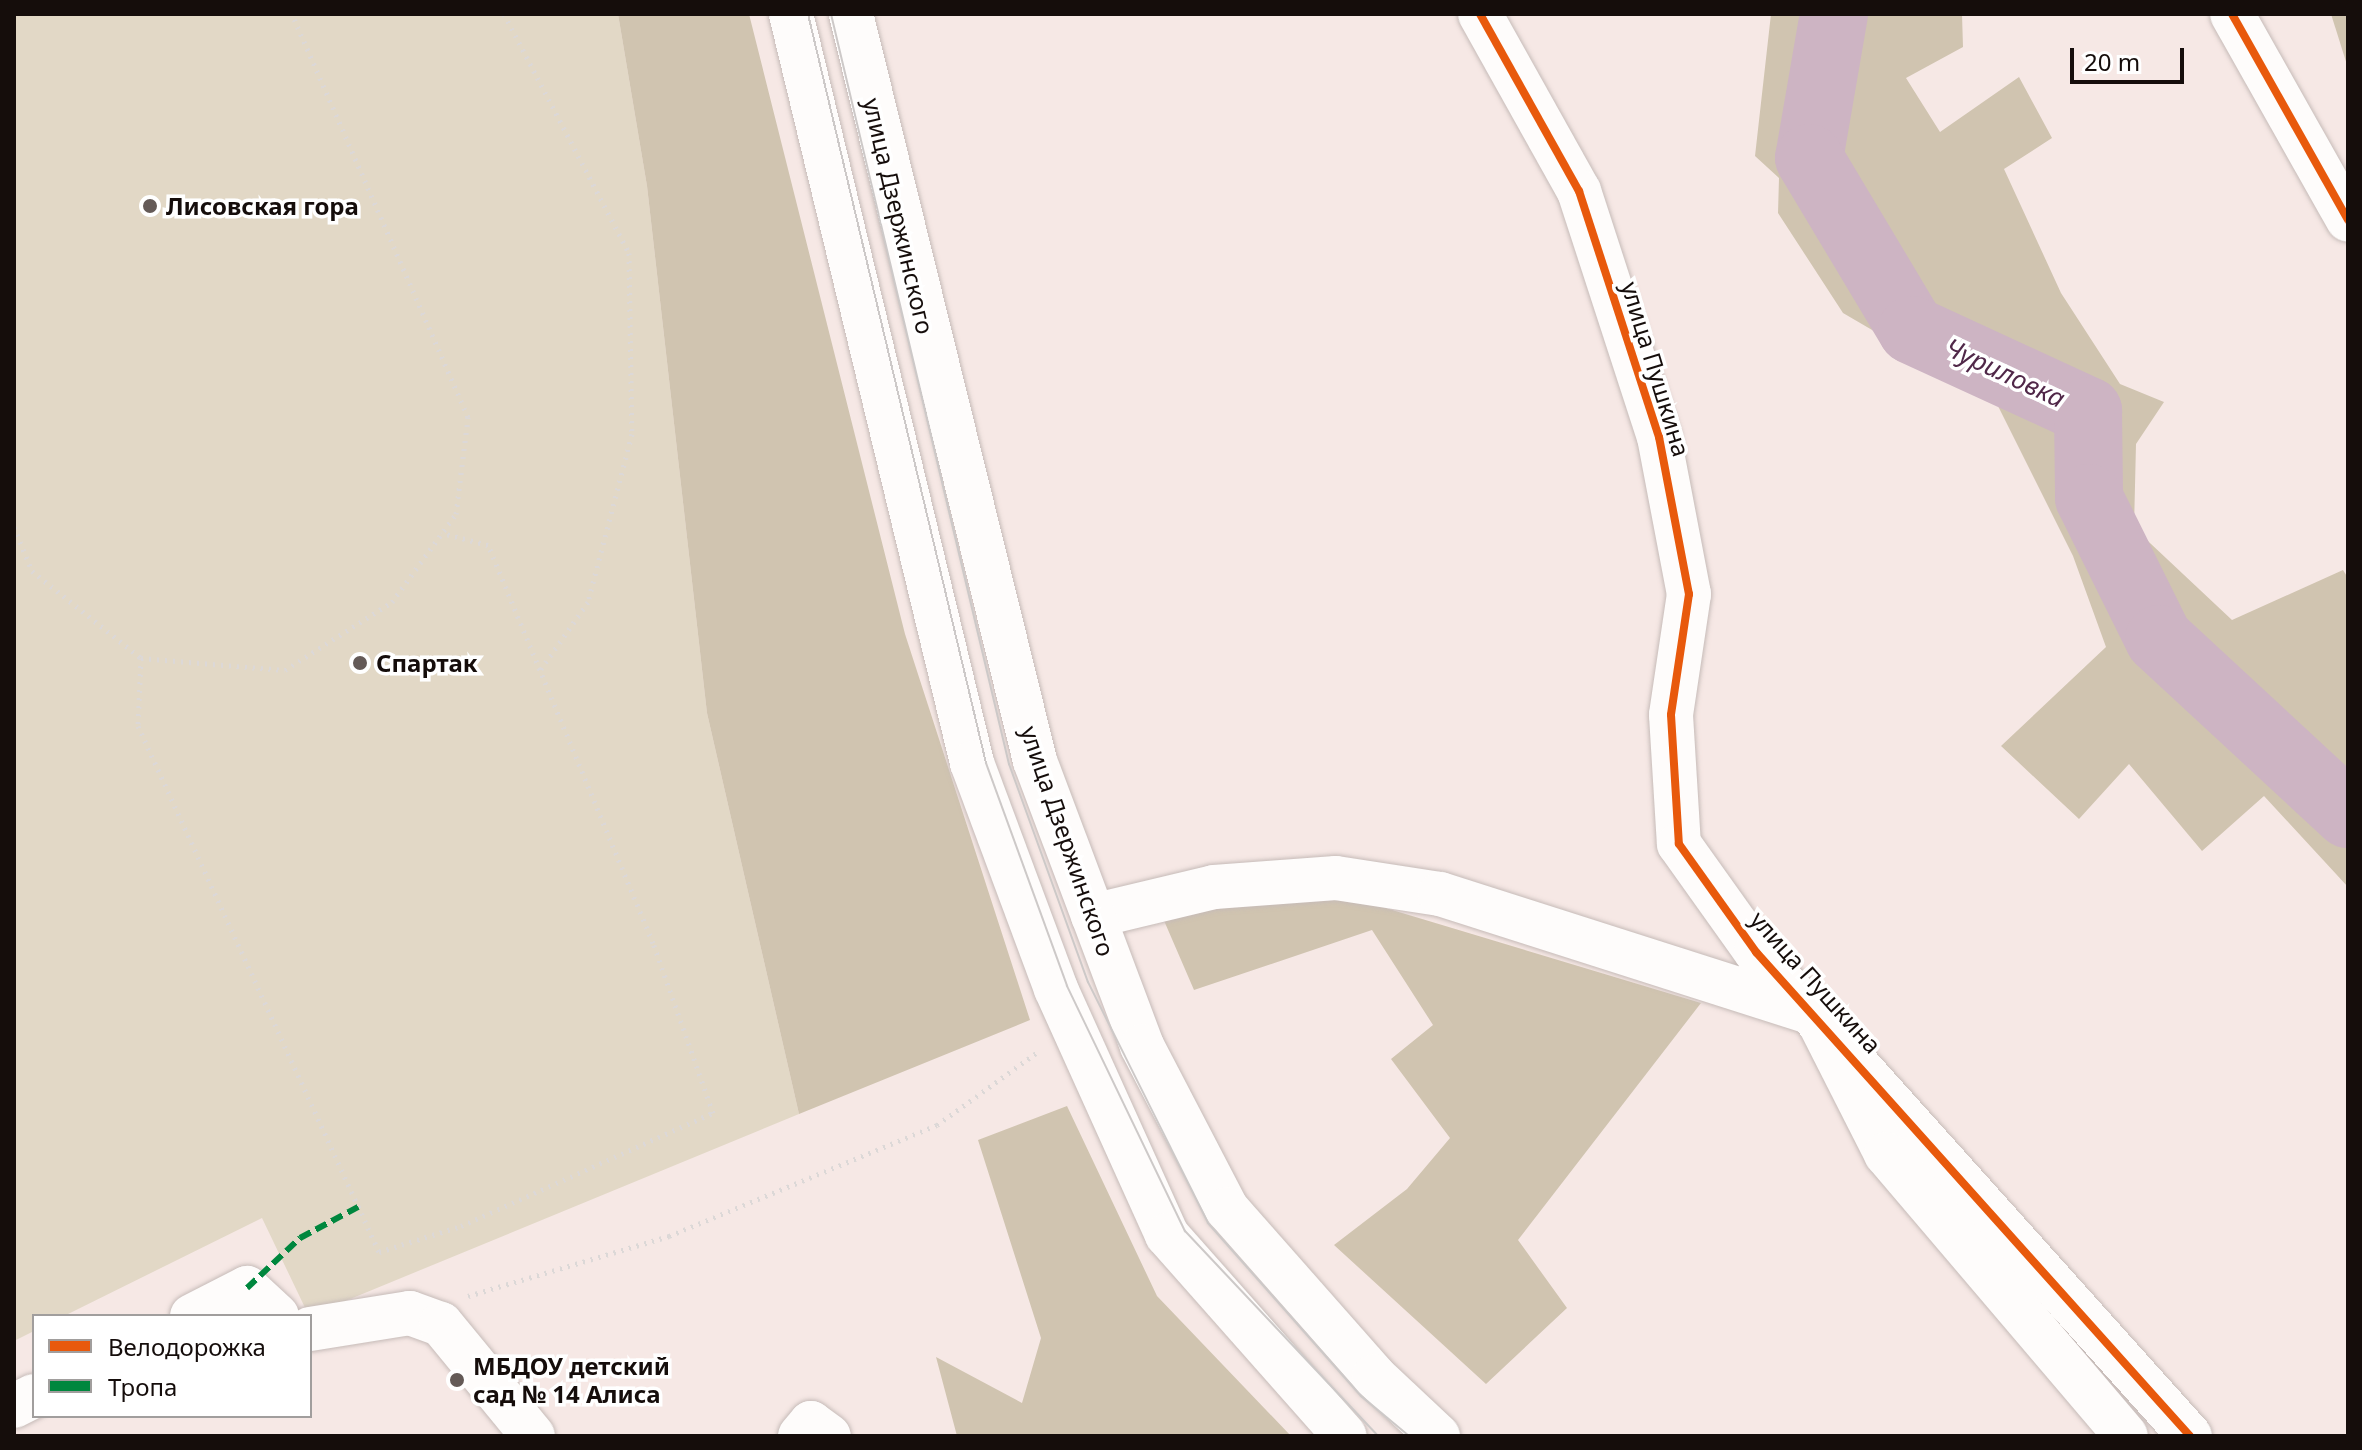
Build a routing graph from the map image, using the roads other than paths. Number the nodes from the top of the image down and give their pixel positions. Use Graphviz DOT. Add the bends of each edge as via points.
graph roads {
  1 [pos="791,14"];
  2 [pos="851,14"];
  3 [pos="1480,14"];
  4 [pos="2232,14"];
  5 [pos="2348,220"];
  6 [pos="1093,916"];
  7 [pos="1815,1014"];
  8 [pos="262,1302"];
  9 [pos="202,1314"];
  10 [pos="312,1329"];
  11 [pos="32,1397"];
  12 [pos="14,1406"];
  13 [pos="533,1436"];
  14 [pos="800,1436"];
  15 [pos="829,1436"];
  16 [pos="1345,1436"];
  17 [pos="1438,1436"];
  18 [pos="2126,1436"];
  19 [pos="2190,1436"];
  1 -- 16 [label="main road" via="972,763 1056,989 1167,1235"];
  2 -- 6 [label="main road, улица Дзержинского" via="1035,761"];
  3 -- 7 [label="main road, улица Пушкина" via="1579,191 1659,437 1689,594 1671,715 1679,844 1756,952"];
  4 -- 5 [label="main road"];
  6 -- 7 [label="main road" via="1214,887 1336,878 1440,894"];
  6 -- 17 [label="main road, улица Дзержинского" via="1142,1046 1227,1209 1374,1376"];
  7 -- 18 [label="main road" via="1886,1154"];
  7 -- 19 [label="main road, улица Пушкина"];
  8 -- 9 [label="main road"];
  10 -- 13 [label="main road" via="410,1313 441,1324"];
  11 -- 12 [label="main road"];
  14 -- 15 [label="main road" via="811,1423"];
}
